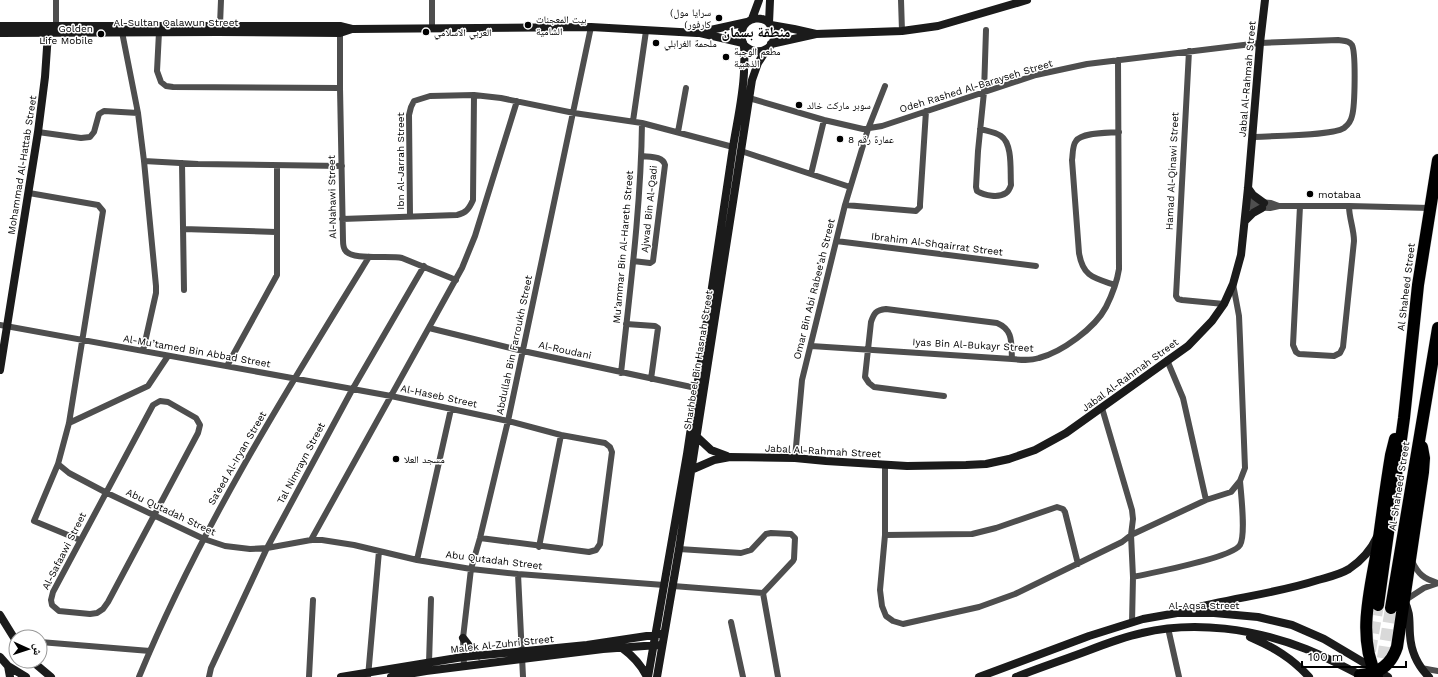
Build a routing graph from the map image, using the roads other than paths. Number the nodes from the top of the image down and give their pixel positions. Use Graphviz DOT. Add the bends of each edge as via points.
graph roads {
  1 [pos="56,0"];
  2 [pos="221,0"];
  3 [pos="432,0"];
  4 [pos="759,0"];
  5 [pos="770,0"];
  6 [pos="901,0"];
  7 [pos="1027,0"];
  8 [pos="1265,0"];
  9 [pos="749,21"];
  10 [pos="770,24"];
  11 [pos="220,25"];
  12 [pos="0,26"];
  13 [pos="56,26"];
  14 [pos="591,27"];
  15 [pos="432,29"];
  16 [pos="340,30"];
  17 [pos="986,30"];
  18 [pos="646,31"];
  19 [pos="902,31"];
  20 [pos="122,32"];
  21 [pos="159,32"];
  22 [pos="0,33"];
  23 [pos="48,33"];
  24 [pos="697,33"];
  25 [pos="816,34"];
  26 [pos="1260,43"];
  27 [pos="743,44"];
  28 [pos="769,46"];
  29 [pos="1189,51"];
  30 [pos="1118,60"];
  31 [pos="885,86"];
  32 [pos="340,88"];
  33 [pos="686,88"];
  34 [pos="984,92"];
  35 [pos="474,95"];
  36 [pos="749,98"];
  37 [pos="517,101"];
  38 [pos="926,111"];
  39 [pos="138,113"];
  40 [pos="574,113"];
  41 [pos="824,120"];
  42 [pos="633,122"];
  43 [pos="642,123"];
  44 [pos="868,129"];
  45 [pos="980,129"];
  46 [pos="38,132"];
  47 [pos="678,132"];
  48 [pos="1119,132"];
  49 [pos="1252,137"];
  50 [pos="733,147"];
  51 [pos="741,151"];
  52 [pos="642,156"];
  53 [pos="1438,160"];
  54 [pos="144,161"];
  55 [pos="182,163"];
  56 [pos="276,166"];
  57 [pos="342,166"];
  58 [pos="811,174"];
  59 [pos="850,187"];
  60 [pos="1248,188"];
  61 [pos="29,193"];
  62 [pos="1246,204"];
  63 [pos="845,205"];
  64 [pos="1263,205"];
  65 [pos="1300,206"];
  66 [pos="1349,206"];
  67 [pos="1430,208"];
  68 [pos="410,216"];
  69 [pos="342,219"];
  70 [pos="1245,221"];
  71 [pos="183,230"];
  72 [pos="276,232"];
  73 [pos="836,241"];
  74 [pos="369,257"];
  75 [pos="633,261"];
  76 [pos="424,266"];
  77 [pos="1036,266"];
  78 [pos="456,280"];
  79 [pos="1232,284"];
  80 [pos="1115,285"];
  81 [pos="184,290"];
  82 [pos="1224,304"];
  83 [pos="626,324"];
  84 [pos="3,326"];
  85 [pos="429,328"];
  86 [pos="1438,328"];
  87 [pos="83,340"];
  88 [pos="811,346"];
  89 [pos="868,349"];
  90 [pos="143,351"];
  91 [pos="523,351"];
  92 [pos="168,356"];
  93 [pos="1012,359"];
  94 [pos="1167,360"];
  95 [pos="227,366"];
  96 [pos="1435,368"];
  97 [pos="0,370"];
  98 [pos="621,373"];
  99 [pos="293,379"];
  100 [pos="651,379"];
  101 [pos="696,388"];
  102 [pos="352,390"];
  103 [pos="391,396"];
  104 [pos="944,396"];
  105 [pos="1102,408"];
  106 [pos="451,409"];
  107 [pos="1404,418"];
  108 [pos="508,421"];
  109 [pos="69,423"];
  110 [pos="561,435"];
  111 [pos="696,436"];
  112 [pos="1419,438"];
  113 [pos="730,457"];
  114 [pos="795,458"];
  115 [pos="58,464"];
  116 [pos="884,465"];
  117 [pos="691,470"];
  118 [pos="1240,481"];
  119 [pos="105,492"];
  120 [pos="1206,500"];
  121 [pos="154,516"];
  122 [pos="1380,531"];
  123 [pos="885,535"];
  124 [pos="1130,535"];
  125 [pos="480,538"];
  126 [pos="204,539"];
  127 [pos="80,540"];
  128 [pos="311,540"];
  129 [pos="539,546"];
  130 [pos="267,548"];
  131 [pos="679,549"];
  132 [pos="379,551"];
  133 [pos="1410,558"];
  134 [pos="417,560"];
  135 [pos="1078,564"];
  136 [pos="471,569"];
  137 [pos="518,574"];
  138 [pos="1133,577"];
  139 [pos="1438,583"];
  140 [pos="664,585"];
  141 [pos="673,586"];
  142 [pos="763,593"];
  143 [pos="431,599"];
  144 [pos="313,600"];
  145 [pos="1404,602"];
  146 [pos="1378,605"];
  147 [pos="1391,608"];
  148 [pos="1177,613"];
  149 [pos="0,615"];
  150 [pos="658,621"];
  151 [pos="731,622"];
  152 [pos="1132,623"];
  153 [pos="1168,628"];
  154 [pos="9,629"];
  155 [pos="1236,631"];
  156 [pos="655,634"];
  157 [pos="665,634"];
  158 [pos="639,637"];
  159 [pos="463,638"];
  160 [pos="48,643"];
  161 [pos="653,645"];
  162 [pos="663,645"];
  163 [pos="622,648"];
  164 [pos="150,651"];
  165 [pos="479,656"];
  166 [pos="521,656"];
  167 [pos="0,657"];
  168 [pos="463,657"];
  169 [pos="429,663"];
  170 [pos="8,666"];
  171 [pos="464,667"];
  172 [pos="1421,668"];
  173 [pos="13,669"];
  174 [pos="42,669"];
  175 [pos="1438,671"];
  176 [pos="1372,673"];
  177 [pos="368,675"];
  178 [pos="26,677"];
  179 [pos="51,677"];
  180 [pos="139,677"];
  181 [pos="209,677"];
  182 [pos="309,677"];
  183 [pos="341,677"];
  184 [pos="391,677"];
  185 [pos="523,677"];
  186 [pos="648,677"];
  187 [pos="657,677"];
  188 [pos="743,677"];
  189 [pos="778,677"];
  190 [pos="979,677"];
  191 [pos="1016,677"];
  192 [pos="1179,677"];
  193 [pos="1309,677"];
  194 [pos="1429,677"];
  1 -- 13 [label="street"];
  2 -- 11 [label="street"];
  3 -- 15 [label="street"];
  4 -- 9 [label="street"];
  5 -- 10 [label="street"];
  6 -- 19 [label="street"];
  7 -- 19 [label="street" via="938,26"];
  8 -- 26 [label="street, Jabal Al-Rahmah Street"];
  9 -- 10 [label="street" via="761,19"];
  9 -- 24 [label="street, Al-Sultan Qalawun Street"];
  9 -- 27 [label="street" via="741,32"];
  10 -- 25 [label="street"];
  10 -- 28 [label="street" via="774,34"];
  11 -- 13 [label="street, Al-Sultan Qalawun Street"];
  11 -- 16 [label="street, Al-Sultan Qalawun Street"];
  12 -- 13 [label="street, Al-Sultan Qalawun Street"];
  14 -- 15 [label="street, Al-Sultan Qalawun Street"];
  14 -- 18 [label="street, Al-Sultan Qalawun Street"];
  14 -- 40 [label="street, Abdullah Bin Farroukh Street"];
  15 -- 16 [label="street, Al-Sultan Qalawun Street"];
  16 -- 21 [label="street, Al-Sultan Qalawun Street"];
  16 -- 32 [label="street, Al-Nahawi Street"];
  17 -- 34 [label="street"];
  18 -- 24 [label="street, Al-Sultan Qalawun Street"];
  18 -- 42 [label="street"];
  19 -- 25 [label="street"];
  20 -- 21 [label="street, Al-Sultan Qalawun Street"];
  20 -- 23 [label="street, Al-Sultan Qalawun Street"];
  20 -- 39 [label="street"];
  21 -- 32 [label="street" via="157,71 161,82 166,86"];
  22 -- 23 [label="street, Al-Sultan Qalawun Street"];
  23 -- 46 [label="street, Mohammad Al-Hattab Street"];
  24 -- 27 [label="street, Al-Sultan Qalawun Street"];
  25 -- 28 [label="street"];
  26 -- 29 [label="street, Odeh Rashed Al-Barayseh Street"];
  26 -- 49 [label="street, Jabal Al-Rahmah Street"];
  26 -- 49 [label="street, Odeh Rashed Al-Barayseh Street" via="1348,41 1352,45 1354,59 1354,109 1348,124 1336,131"];
  27 -- 28 [label="street" via="757,52"];
  27 -- 50 [label="street, Sharhbeel Bin Hasnah Street" via="742,96"];
  28 -- 36 [label="street, Sharhbeel Bin Hasnah Street" via="754,72"];
  29 -- 30 [label="street, Odeh Rashed Al-Barayseh Street"];
  29 -- 82 [label="street, Hamad Al-Qinawi Street" via="1176,292 1180,300"];
  30 -- 34 [label="street, Odeh Rashed Al-Barayseh Street" via="1042,74"];
  30 -- 48 [label="street, Iyas Bin Al-Bukayr Street"];
  31 -- 44 [label="street, Omar Bin Abi Rabee’ah Street"];
  32 -- 57 [label="street, Al-Nahawi Street"];
  33 -- 47 [label="street"];
  34 -- 38 [label="street, Odeh Rashed Al-Barayseh Street"];
  34 -- 45 [label="street"];
  35 -- 37 [label="street, Ibn Al-Jarrah Street"];
  35 -- 68 [label="street" via="473,200 470,207 457,215"];
  35 -- 68 [label="street, Ibn Al-Jarrah Street" via="430,96 414,101 409,115"];
  36 -- 41 [label="street, Odeh Rashed Al-Barayseh Street"];
  36 -- 51 [label="street, Sharhbeel Bin Hasnah Street"];
  37 -- 40 [label="street, Ibn Al-Jarrah Street"];
  37 -- 78 [label="street" via="475,236"];
  38 -- 44 [label="street, Odeh Rashed Al-Barayseh Street"];
  38 -- 63 [label="street" via="919,209 916,211"];
  39 -- 46 [label="street" via="104,111 99,114 90,137"];
  39 -- 54 [label="street"];
  40 -- 42 [label="street, Ibn Al-Jarrah Street"];
  40 -- 91 [label="street, Abdullah Bin Farroukh Street"];
  41 -- 44 [label="street, Odeh Rashed Al-Barayseh Street"];
  41 -- 58 [label="street"];
  42 -- 43 [label="street, Ibn Al-Jarrah Street"];
  43 -- 47 [label="street, Ibn Al-Jarrah Street"];
  43 -- 52 [label="street, Mu’ammar Bin Al-Hareth Street"];
  44 -- 59 [label="street, Omar Bin Abi Rabee’ah Street"];
  45 -- 45 [label="street" via="977,192 991,196 1006,194 1011,184 1008,145 1000,135"];
  46 -- 61 [label="street, Mohammad Al-Hattab Street"];
  47 -- 50 [label="street, Ibn Al-Jarrah Street"];
  48 -- 80 [label="street, Iyas Bin Al-Bukayr Street" via="1120,255"];
  48 -- 80 [label="street" via="1092,134 1078,139 1072,160 1081,263 1091,276"];
  49 -- 60 [label="street, Jabal Al-Rahmah Street"];
  50 -- 101 [label="street, Sharhbeel Bin Hasnah Street"];
  51 -- 58 [label="street"];
  51 -- 111 [label="street, Sharhbeel Bin Hasnah Street"];
  52 -- 75 [label="street, Mu’ammar Bin Al-Hareth Street"];
  52 -- 75 [label="street, Ajwad Bin Al-Qadi" via="661,159 665,166 653,261"];
  53 -- 67 [label="highway, Al Shaheed Street"];
  54 -- 55 [label="street"];
  54 -- 90 [label="street" via="156,292"];
  55 -- 56 [label="street"];
  55 -- 71 [label="street"];
  56 -- 57 [label="street"];
  56 -- 72 [label="street"];
  57 -- 69 [label="street, Al-Nahawi Street"];
  58 -- 59 [label="street"];
  59 -- 63 [label="street, Omar Bin Abi Rabee’ah Street"];
  60 -- 62 [label="street, Jabal Al-Rahmah Street"];
  60 -- 64 [label="street"];
  61 -- 84 [label="street, Mohammad Al-Hattab Street"];
  61 -- 87 [label="street" via="98,205 103,209"];
  62 -- 64 [label="street"];
  62 -- 70 [label="street, Jabal Al-Rahmah Street"];
  63 -- 73 [label="street, Omar Bin Abi Rabee’ah Street"];
  64 -- 65 [label="street"];
  64 -- 70 [label="street"];
  65 -- 66 [label="street"];
  65 -- 66 [label="street" via="1292,345 1300,354 1334,356 1340,353 1343,347 1354,241"];
  66 -- 67 [label="street"];
  67 -- 107 [label="highway, Al Shaheed Street" via="1418,285"];
  68 -- 69 [label="street"];
  69 -- 74 [label="street, Al-Nahawi Street" via="345,250 349,254"];
  70 -- 79 [label="street, Jabal Al-Rahmah Street" via="1241,255"];
  71 -- 72 [label="street"];
  71 -- 81 [label="street"];
  72 -- 95 [label="street" via="277,275"];
  73 -- 77 [label="street, Ibrahim Al-Shqairrat Street"];
  73 -- 88 [label="street, Omar Bin Abi Rabee’ah Street"];
  74 -- 76 [label="street, Al-Nahawi Street" via="394,256"];
  74 -- 99 [label="street, Sa’eed Al-Iryan Street"];
  75 -- 83 [label="street, Mu’ammar Bin Al-Hareth Street"];
  76 -- 78 [label="street, Al-Nahawi Street"];
  76 -- 102 [label="street, Tal Nimrayn Street"];
  78 -- 85 [label="street"];
  79 -- 82 [label="street, Jabal Al-Rahmah Street"];
  79 -- 118 [label="street" via="1240,339 1245,468"];
  80 -- 93 [label="street, Iyas Bin Al-Bukayr Street" via="1106,308 1095,321 1064,347 1038,359"];
  82 -- 94 [label="street, Jabal Al-Rahmah Street" via="1188,346"];
  83 -- 98 [label="street, Mu’ammar Bin Al-Hareth Street"];
  83 -- 100 [label="street" via="658,328"];
  84 -- 87 [label="street, Al-Mu’tamed Bin Abbad Street"];
  84 -- 97 [label="street, Mohammad Al-Hattab Street"];
  85 -- 91 [label="street, Al-Roudani"];
  85 -- 103 [label="street"];
  86 -- 96 [label="highway"];
  87 -- 90 [label="street, Al-Mu’tamed Bin Abbad Street"];
  87 -- 109 [label="street"];
  88 -- 89 [label="street, Iyas Bin Al-Bukayr Street"];
  88 -- 114 [label="street, Omar Bin Abi Rabee’ah Street" via="802,380"];
  89 -- 93 [label="street, Iyas Bin Al-Bukayr Street"];
  89 -- 93 [label="street" via="874,314 886,309 998,322 1010,336"];
  89 -- 104 [label="street" via="866,377 874,387"];
  90 -- 92 [label="street, Al-Mu’tamed Bin Abbad Street"];
  91 -- 98 [label="street, Al-Roudani"];
  91 -- 108 [label="street, Abdullah Bin Farroukh Street"];
  92 -- 95 [label="street, Al-Mu’tamed Bin Abbad Street"];
  92 -- 109 [label="street" via="148,386"];
  94 -- 105 [label="street, Jabal Al-Rahmah Street"];
  94 -- 120 [label="street" via="1184,398"];
  95 -- 99 [label="street, Al-Mu’tamed Bin Abbad Street"];
  96 -- 112 [label="highway, Al-Shaheed Street"];
  98 -- 100 [label="street, Al-Roudani"];
  99 -- 102 [label="street, Al-Mu’tamed Bin Abbad Street"];
  99 -- 126 [label="street, Sa’eed Al-Iryan Street"];
  100 -- 101 [label="street, Al-Roudani"];
  101 -- 140 [label="street, Sharhbeel Bin Hasnah Street"];
  102 -- 103 [label="street, Al-Mu’tamed Bin Abbad Street"];
  102 -- 130 [label="street, Tal Nimrayn Street"];
  103 -- 106 [label="street, Al-Haseb Street"];
  103 -- 128 [label="street"];
  105 -- 116 [label="street, Jabal Al-Rahmah Street" via="1055,440 1009,459 966,465"];
  105 -- 124 [label="street" via="1132,510"];
  106 -- 108 [label="street, Al-Haseb Street"];
  106 -- 134 [label="street"];
  107 -- 122 [label="highway" via="1391,455"];
  107 -- 146 [label="highway, Al-Shaheed Street"];
  108 -- 110 [label="street, Al-Haseb Street"];
  108 -- 125 [label="street, Abdullah Bin Farroukh Street"];
  109 -- 115 [label="street"];
  110 -- 129 [label="street"];
  110 -- 129 [label="street, Al-Haseb Street" via="605,443 612,452 600,544 596,550 589,552"];
  111 -- 113 [label="street" via="711,450"];
  111 -- 117 [label="street, Sharhbeel Bin Hasnah Street"];
  112 -- 133 [label="highway" via="1423,452 1423,472"];
  112 -- 147 [label="highway, Al-Shaheed Street"];
  113 -- 114 [label="street, Jabal Al-Rahmah Street"];
  113 -- 117 [label="street" via="706,462"];
  114 -- 116 [label="street, Jabal Al-Rahmah Street"];
  115 -- 119 [label="street, Abu Qutadah Street" via="69,473"];
  115 -- 127 [label="street" via="34,521"];
  116 -- 123 [label="street"];
  117 -- 131 [label="street, Sharhbeel Bin Hasnah Street"];
  118 -- 120 [label="street" via="1231,492"];
  118 -- 138 [label="street" via="1243,537 1240,546 1233,551 1196,563"];
  119 -- 121 [label="street, Abu Qutadah Street"];
  119 -- 121 [label="street, Al-Safaawi Street" via="153,405 160,401 168,402 196,418 200,426"];
  119 -- 127 [label="street, Al-Safaawi Street"];
  120 -- 124 [label="street"];
  121 -- 126 [label="street, Abu Qutadah Street"];
  121 -- 127 [label="street, Al-Safaawi Street" via="108,602 97,613 59,611 52,605 53,592"];
  122 -- 148 [label="street" via="1365,556 1342,572 1286,590"];
  122 -- 176 [label="highway" via="1367,621"];
  123 -- 135 [label="street" via="972,534 1060,507 1065,512"];
  123 -- 135 [label="street" via="880,590 882,606 886,616 903,624 992,603"];
  124 -- 135 [label="street" via="1122,542"];
  124 -- 138 [label="street"];
  125 -- 129 [label="street, Al-Haseb Street"];
  125 -- 136 [label="street, Abdullah Bin Farroukh Street"];
  126 -- 130 [label="street, Abu Qutadah Street" via="236,548"];
  126 -- 164 [label="street, Sa’eed Al-Iryan Street"];
  128 -- 130 [label="street, Abu Qutadah Street"];
  128 -- 132 [label="street, Abu Qutadah Street" via="336,542"];
  130 -- 181 [label="street, Tal Nimrayn Street"];
  131 -- 141 [label="street, Sharhbeel Bin Hasnah Street"];
  131 -- 142 [label="street" via="741,553 751,550 771,532 791,534 795,538 793,561"];
  132 -- 134 [label="street, Abu Qutadah Street"];
  132 -- 177 [label="street"];
  133 -- 139 [label="street" via="1421,576"];
  133 -- 145 [label="highway"];
  134 -- 136 [label="street, Abu Qutadah Street"];
  136 -- 137 [label="street, Abu Qutadah Street"];
  136 -- 159 [label="street, Abdullah Bin Farroukh Street"];
  137 -- 140 [label="street, Abu Qutadah Street"];
  137 -- 166 [label="street"];
  138 -- 152 [label="street"];
  139 -- 145 [label="street" via="1424,588"];
  140 -- 150 [label="street, Sharhbeel Bin Hasnah Street"];
  141 -- 142 [label="street"];
  141 -- 157 [label="street, Sharhbeel Bin Hasnah Street"];
  142 -- 189 [label="street"];
  143 -- 169 [label="street"];
  144 -- 182 [label="street"];
  145 -- 172 [label="street" via="1409,615 1412,651"];
  145 -- 176 [label="highway" via="1395,651 1388,664"];
  148 -- 152 [label="street, Al-Aqsa Street"];
  148 -- 176 [label="street, Al-Aqsa Street" via="1241,614 1275,620 1324,639"];
  149 -- 154 [label="street"];
  150 -- 156 [label="street, Sharhbeel Bin Hasnah Street"];
  150 -- 158 [label="street"];
  151 -- 188 [label="street"];
  152 -- 190 [label="street, Al-Aqsa Street" via="1089,636"];
  153 -- 155 [label="street" via="1217,628"];
  153 -- 191 [label="street" via="1124,637"];
  153 -- 192 [label="street"];
  155 -- 176 [label="street" via="1272,638"];
  155 -- 193 [label="street" via="1281,652"];
  156 -- 157 [label="street, Malek Al-Zuhri Street"];
  156 -- 158 [label="street, Malek Al-Zuhri Street"];
  156 -- 161 [label="street, Sharhbeel Bin Hasnah Street"];
  157 -- 162 [label="street, Sharhbeel Bin Hasnah Street"];
  158 -- 166 [label="street, Malek Al-Zuhri Street"];
  159 -- 165 [label="street"];
  159 -- 168 [label="street, Abdullah Bin Farroukh Street"];
  160 -- 164 [label="street"];
  161 -- 162 [label="street, Malek Al-Zuhri Street"];
  161 -- 163 [label="street, Malek Al-Zuhri Street"];
  161 -- 186 [label="street, Sharhbeel Bin Hasnah Street"];
  162 -- 187 [label="street, Sharhbeel Bin Hasnah Street"];
  163 -- 166 [label="street, Malek Al-Zuhri Street"];
  163 -- 186 [label="street" via="636,659"];
  164 -- 180 [label="street, Sa’eed Al-Iryan Street"];
  165 -- 166 [label="street, Malek Al-Zuhri Street"];
  165 -- 168 [label="street, Malek Al-Zuhri Street"];
  166 -- 171 [label="street, Malek Al-Zuhri Street"];
  166 -- 185 [label="street"];
  167 -- 170 [label="street"];
  168 -- 169 [label="street, Malek Al-Zuhri Street"];
  168 -- 171 [label="street, Abdullah Bin Farroukh Street"];
  169 -- 177 [label="street, Malek Al-Zuhri Street"];
  171 -- 184 [label="street, Malek Al-Zuhri Street"];
  172 -- 175 [label="street"];
  172 -- 194 [label="street"];
  173 -- 178 [label="street"];
  174 -- 179 [label="street"];
  177 -- 183 [label="street, Malek Al-Zuhri Street"];
}
